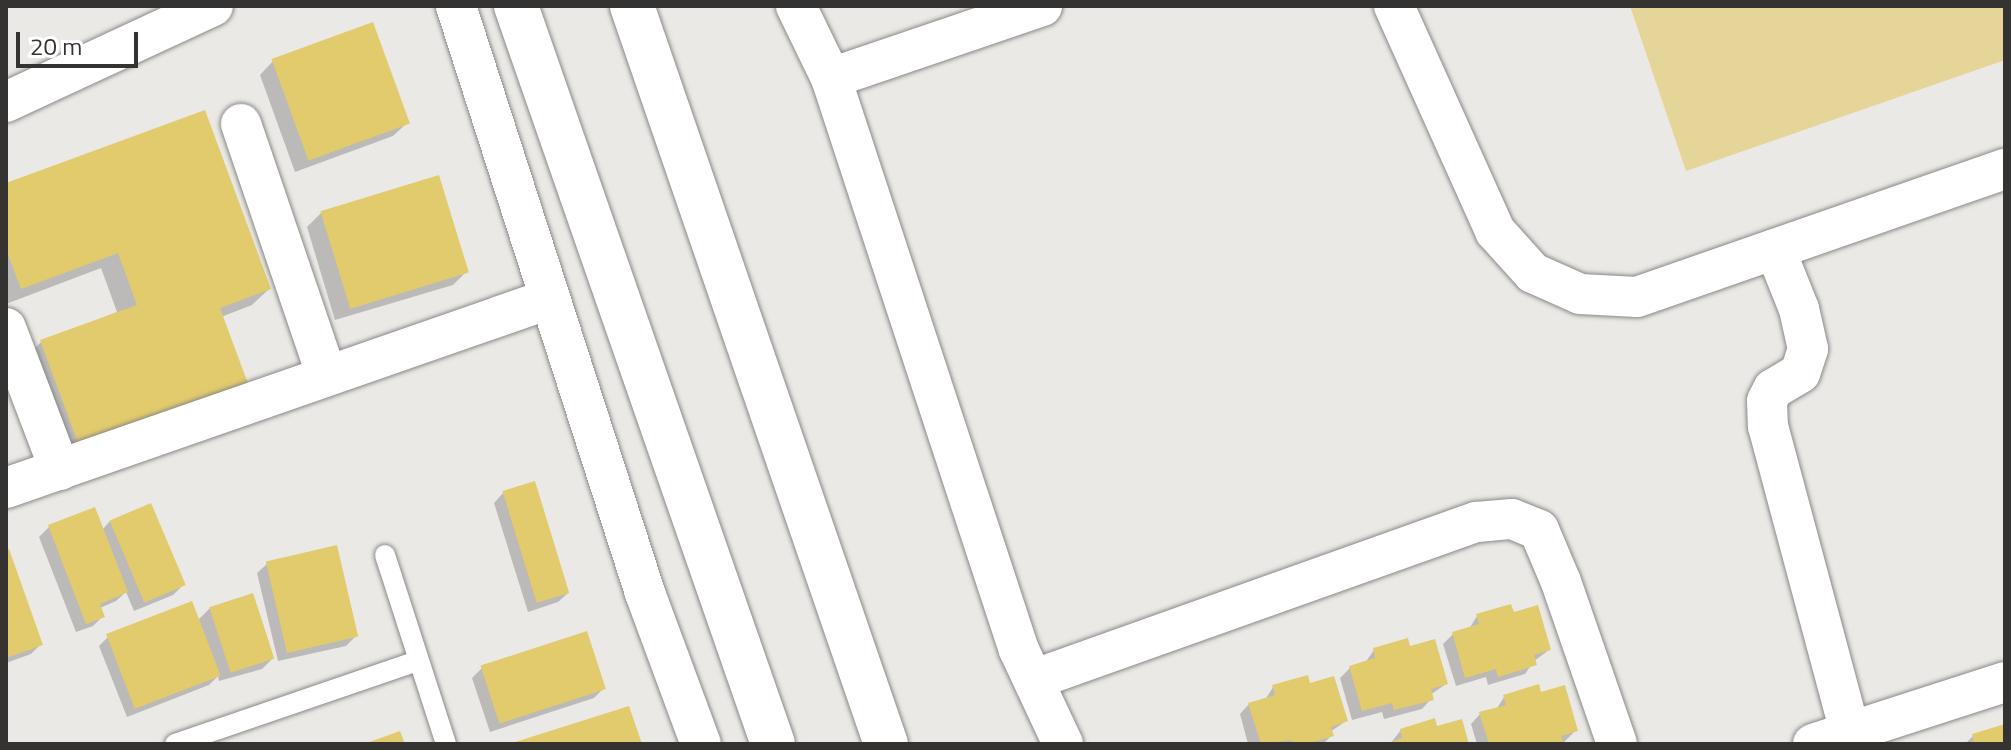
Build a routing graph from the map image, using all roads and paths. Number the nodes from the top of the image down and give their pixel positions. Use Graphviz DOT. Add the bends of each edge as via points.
graph roads {
  1 [pos="213,6"];
  2 [pos="456,6"];
  3 [pos="516,6"];
  4 [pos="632,6"];
  5 [pos="1042,6"];
  6 [pos="1394,6"];
  7 [pos="800,7"];
  8 [pos="831,78"];
  9 [pos="6,102"];
  10 [pos="241,124"];
  11 [pos="2005,169"];
  12 [pos="1775,249"];
  13 [pos="549,299"];
  14 [pos="6,328"];
  15 [pos="327,376"];
  16 [pos="60,470"];
  17 [pos="6,488"];
  18 [pos="385,555"];
  19 [pos="418,661"];
  20 [pos="1035,679"];
  21 [pos="2005,682"];
  22 [pos="1850,732"];
  23 [pos="175,744"];
  24 [pos="446,744"];
  25 [pos="701,744"];
  26 [pos="773,744"];
  27 [pos="886,744"];
  28 [pos="1063,744"];
  29 [pos="1617,744"];
  30 [pos="1813,744"];
  1 -- 9 [label="street"];
  2 -- 13 [label="street"];
  3 -- 26 [label="street"];
  4 -- 27 [label="street"];
  5 -- 8 [label="street"];
  6 -- 12 [label="street" via="1495,231 1533,273 1580,294 1637,297"];
  7 -- 8 [label="street"];
  8 -- 20 [label="street" via="1019,650"];
  10 -- 15 [label="street"];
  11 -- 12 [label="street"];
  12 -- 22 [label="street" via="1808,349 1800,373 1773,389 1767,401 1768,426"];
  13 -- 15 [label="street"];
  13 -- 25 [label="street" via="645,593"];
  14 -- 16 [label="street"];
  15 -- 16 [label="street"];
  16 -- 17 [label="street"];
  18 -- 19 [label="lane"];
  19 -- 23 [label="lane"];
  19 -- 24 [label="lane"];
  20 -- 28 [label="street"];
  20 -- 29 [label="street" via="1477,522 1512,519 1539,530"];
  21 -- 22 [label="street"];
  22 -- 30 [label="street"];
}
